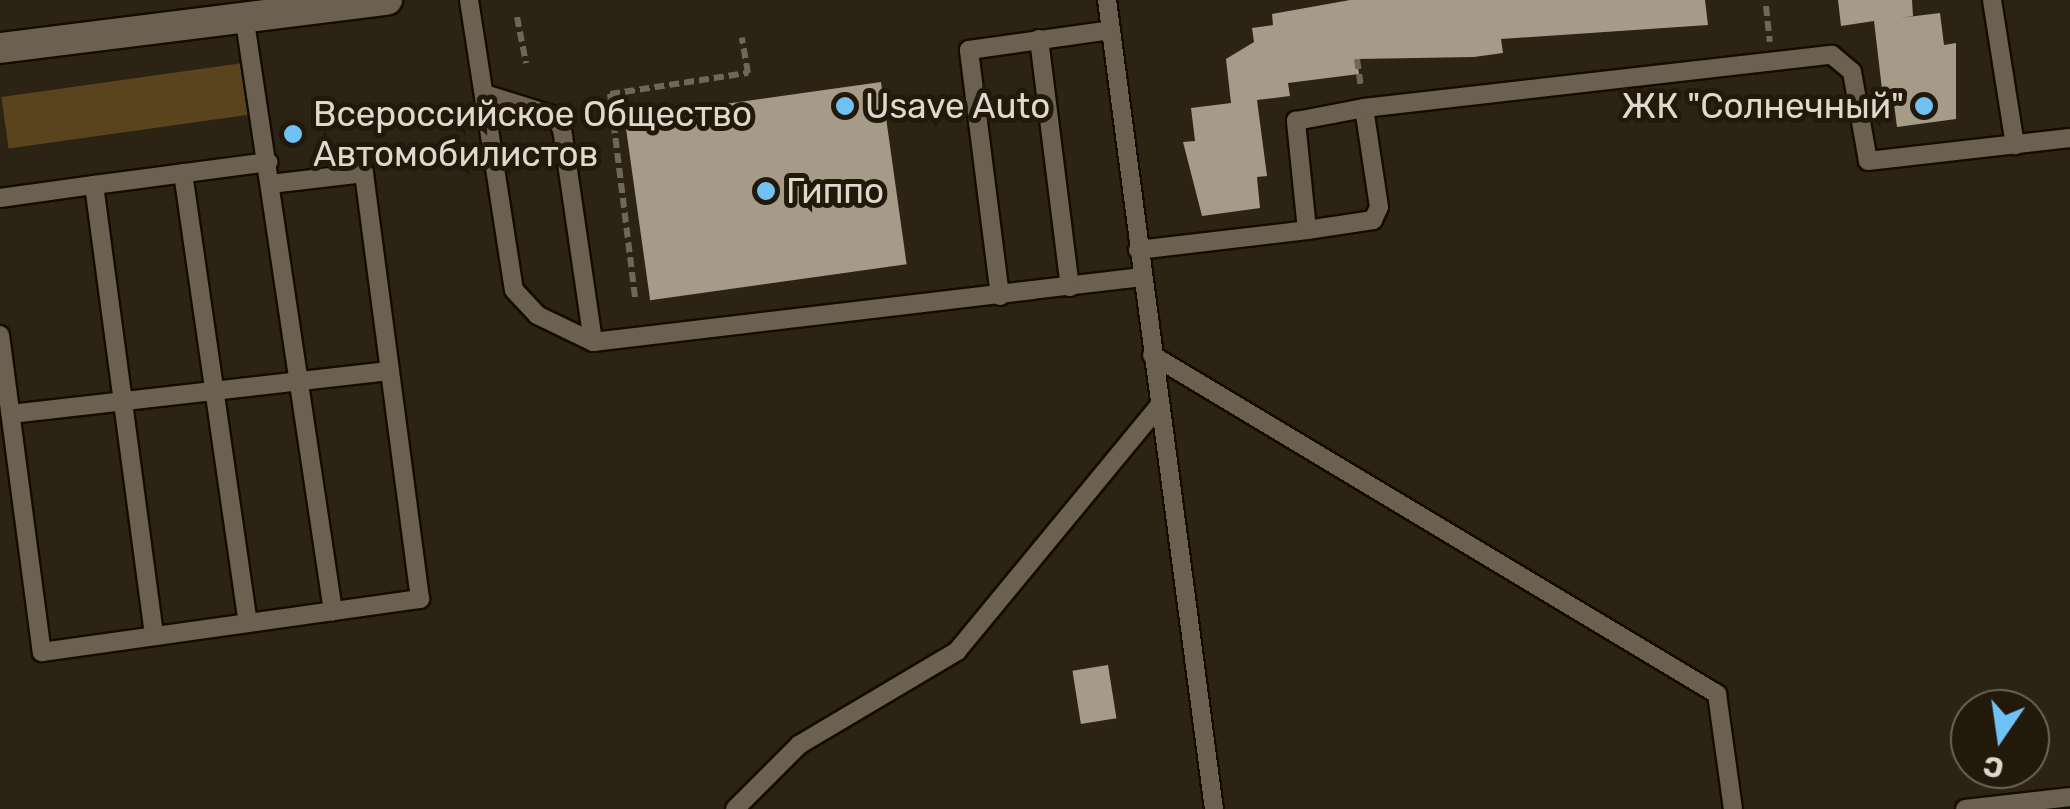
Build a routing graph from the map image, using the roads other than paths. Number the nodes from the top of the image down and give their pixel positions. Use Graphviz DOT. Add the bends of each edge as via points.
graph roads {
  1 [pos="386,0"];
  2 [pos="469,0"];
  3 [pos="1106,0"];
  4 [pos="1992,0"];
  5 [pos="244,15"];
  6 [pos="1110,30"];
  7 [pos="1038,39"];
  8 [pos="0,48"];
  9 [pos="485,94"];
  10 [pos="1364,108"];
  11 [pos="2070,138"];
  12 [pos="2015,145"];
  13 [pos="268,162"];
  14 [pos="183,174"];
  15 [pos="271,184"];
  16 [pos="94,185"];
  17 [pos="0,198"];
  18 [pos="1307,230"];
  19 [pos="1138,250"];
  20 [pos="1142,277"];
  21 [pos="1070,286"];
  22 [pos="1000,296"];
  23 [pos="0,336"];
  24 [pos="592,342"];
  25 [pos="1152,356"];
  26 [pos="389,370"];
  27 [pos="300,380"];
  28 [pos="216,390"];
  29 [pos="121,401"];
  30 [pos="1158,407"];
  31 [pos="12,414"];
  32 [pos="333,612"];
  33 [pos="248,622"];
  34 [pos="154,635"];
  35 [pos="2070,796"];
  36 [pos="735,809"];
  37 [pos="1214,809"];
  38 [pos="1733,809"];
  39 [pos="1965,809"];
  1 -- 5 [label="street"];
  2 -- 9 [label="lane"];
  3 -- 6 [label="lane"];
  4 -- 12 [label="lane"];
  5 -- 8 [label="street"];
  5 -- 13 [label="lane"];
  6 -- 7 [label="lane"];
  6 -- 19 [label="lane"];
  7 -- 21 [label="lane"];
  7 -- 22 [label="lane" via="966,56"];
  9 -- 24 [label="lane" via="514,290 537,315"];
  9 -- 24 [label="lane" via="554,116 562,129"];
  10 -- 12 [label="lane" via="1832,56 1852,72 1868,160"];
  10 -- 18 [label="lane" via="1296,120"];
  10 -- 18 [label="lane" via="1380,207 1362,224"];
  11 -- 12 [label="lane"];
  13 -- 14 [label="lane"];
  13 -- 15 [label="lane"];
  14 -- 16 [label="lane"];
  14 -- 28 [label="lane"];
  15 -- 26 [label="lane" via="364,174"];
  15 -- 27 [label="lane"];
  16 -- 17 [label="lane"];
  16 -- 29 [label="lane"];
  18 -- 19 [label="lane"];
  19 -- 20 [label="lane"];
  20 -- 21 [label="lane"];
  20 -- 25 [label="lane"];
  21 -- 22 [label="lane"];
  22 -- 24 [label="lane"];
  23 -- 31 [label="lane"];
  25 -- 30 [label="lane"];
  25 -- 38 [label="lane" via="1717,694"];
  26 -- 27 [label="lane"];
  26 -- 32 [label="lane" via="420,599"];
  27 -- 28 [label="lane"];
  27 -- 32 [label="lane"];
  28 -- 29 [label="lane"];
  28 -- 33 [label="lane"];
  29 -- 31 [label="lane"];
  29 -- 34 [label="lane"];
  30 -- 36 [label="lane" via="957,651 799,745"];
  30 -- 37 [label="lane"];
  31 -- 34 [label="lane" via="42,652"];
  32 -- 33 [label="lane"];
  33 -- 34 [label="lane"];
  35 -- 39 [label="lane"];
}
